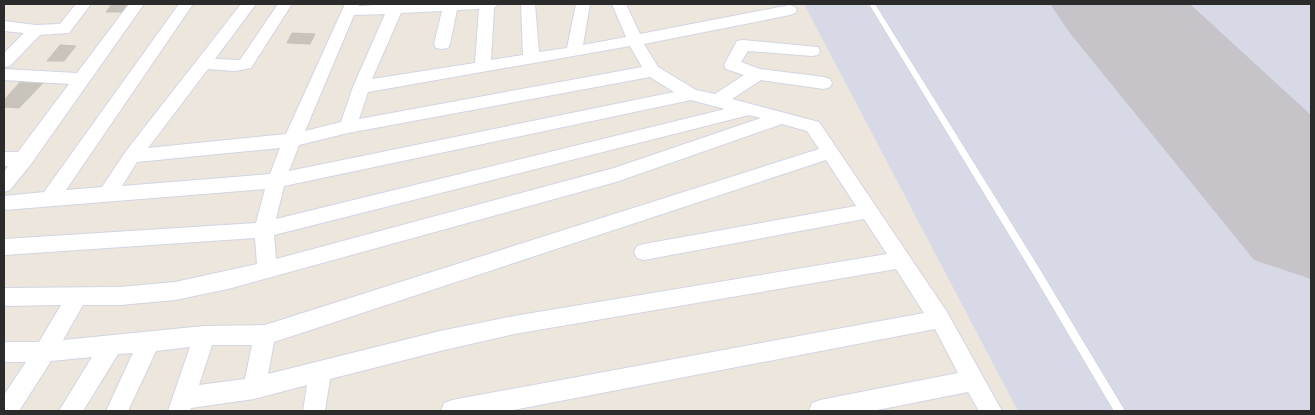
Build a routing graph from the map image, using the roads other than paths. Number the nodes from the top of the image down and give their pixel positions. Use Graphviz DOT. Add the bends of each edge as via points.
graph roads {
  1 [pos="84,4"];
  2 [pos="137,4"];
  3 [pos="186,4"];
  4 [pos="249,4"];
  5 [pos="285,4"];
  6 [pos="487,4"];
  7 [pos="492,4"];
  8 [pos="528,4"];
  9 [pos="583,4"];
  10 [pos="619,4"];
  11 [pos="872,4"];
  12 [pos="451,5"];
  13 [pos="350,7"];
  14 [pos="395,7"];
  15 [pos="790,10"];
  16 [pos="6,28"];
  17 [pos="36,30"];
  18 [pos="635,42"];
  19 [pos="442,44"];
  20 [pos="812,51"];
  21 [pos="574,52"];
  22 [pos="530,59"];
  23 [pos="4,62"];
  24 [pos="203,63"];
  25 [pos="483,67"];
  26 [pos="652,71"];
  27 [pos="4,74"];
  28 [pos="758,74"];
  29 [pos="80,79"];
  30 [pos="824,83"];
  31 [pos="361,87"];
  32 [pos="691,94"];
  33 [pos="717,101"];
  34 [pos="748,109"];
  35 [pos="781,118"];
  36 [pos="348,127"];
  37 [pos="292,140"];
  38 [pos="830,152"];
  39 [pos="132,156"];
  40 [pos="4,159"];
  41 [pos="24,159"];
  42 [pos="276,181"];
  43 [pos="4,185"];
  44 [pos="107,194"];
  45 [pos="49,200"];
  46 [pos="4,203"];
  47 [pos="869,211"];
  48 [pos="264,230"];
  49 [pos="4,247"];
  50 [pos="644,252"];
  51 [pos="902,260"];
  52 [pos="266,269"];
  53 [pos="4,297"];
  54 [pos="77,297"];
  55 [pos="940,319"];
  56 [pos="265,335"];
  57 [pos="204,336"];
  58 [pos="149,342"];
  59 [pos="112,345"];
  60 [pos="4,352"];
  61 [pos="45,352"];
  62 [pos="320,371"];
  63 [pos="974,380"];
  64 [pos="254,388"];
  65 [pos="9,399"];
  66 [pos="527,404"];
  67 [pos="181,405"];
  68 [pos="70,411"];
  69 [pos="117,411"];
  70 [pos="314,411"];
  71 [pos="455,411"];
  72 [pos="820,411"];
  73 [pos="991,411"];
  74 [pos="1120,411"];
  1 -- 17 [label="street" via="64,29"];
  2 -- 29 [label="street"];
  3 -- 45 [label="street"];
  4 -- 24 [label="street"];
  5 -- 24 [label="street" via="245,64"];
  6 -- 7 [label="street"];
  6 -- 12 [label="street"];
  6 -- 25 [label="street"];
  8 -- 22 [label="street"];
  9 -- 21 [label="street"];
  10 -- 18 [label="street"];
  11 -- 74 [label="lane"];
  12 -- 14 [label="street"];
  12 -- 19 [label="street"];
  13 -- 14 [label="street"];
  13 -- 37 [label="street"];
  14 -- 31 [label="street"];
  15 -- 18 [label="street" via="707,24"];
  16 -- 17 [label="street"];
  17 -- 23 [label="street"];
  18 -- 21 [label="street"];
  18 -- 26 [label="street"];
  20 -- 28 [label="street" via="743,45 732,65"];
  21 -- 22 [label="street"];
  22 -- 25 [label="street"];
  24 -- 39 [label="street"];
  25 -- 31 [label="street"];
  26 -- 32 [label="street"];
  26 -- 36 [label="street"];
  27 -- 29 [label="street"];
  28 -- 30 [label="street"];
  28 -- 33 [label="street"];
  29 -- 41 [label="street"];
  31 -- 36 [label="street"];
  32 -- 33 [label="street"];
  32 -- 42 [label="street"];
  33 -- 34 [label="street"];
  34 -- 35 [label="street"];
  34 -- 48 [label="street"];
  35 -- 38 [label="street" via="813,126"];
  35 -- 52 [label="street" via="616,175"];
  36 -- 37 [label="street"];
  37 -- 39 [label="street"];
  37 -- 42 [label="street"];
  38 -- 47 [label="street"];
  38 -- 56 [label="street"];
  39 -- 44 [label="street"];
  40 -- 41 [label="street"];
  41 -- 43 [label="street"];
  42 -- 44 [label="street"];
  42 -- 48 [label="street"];
  44 -- 45 [label="street"];
  45 -- 46 [label="street"];
  47 -- 50 [label="street"];
  47 -- 51 [label="street"];
  48 -- 49 [label="street"];
  48 -- 52 [label="street"];
  51 -- 55 [label="street"];
  51 -- 62 [label="street" via="514,325"];
  52 -- 54 [label="street" via="175,291"];
  53 -- 54 [label="street"];
  54 -- 61 [label="street"];
  55 -- 63 [label="street"];
  55 -- 66 [label="street"];
  56 -- 57 [label="street"];
  56 -- 64 [label="street"];
  57 -- 58 [label="street"];
  57 -- 67 [label="street"];
  58 -- 59 [label="street"];
  58 -- 69 [label="street"];
  59 -- 61 [label="street"];
  59 -- 68 [label="street"];
  60 -- 61 [label="street"];
  61 -- 65 [label="street"];
  62 -- 64 [label="street"];
  62 -- 70 [label="street"];
  63 -- 72 [label="street"];
  63 -- 73 [label="street"];
  64 -- 67 [label="street"];
  66 -- 71 [label="street"];
}
